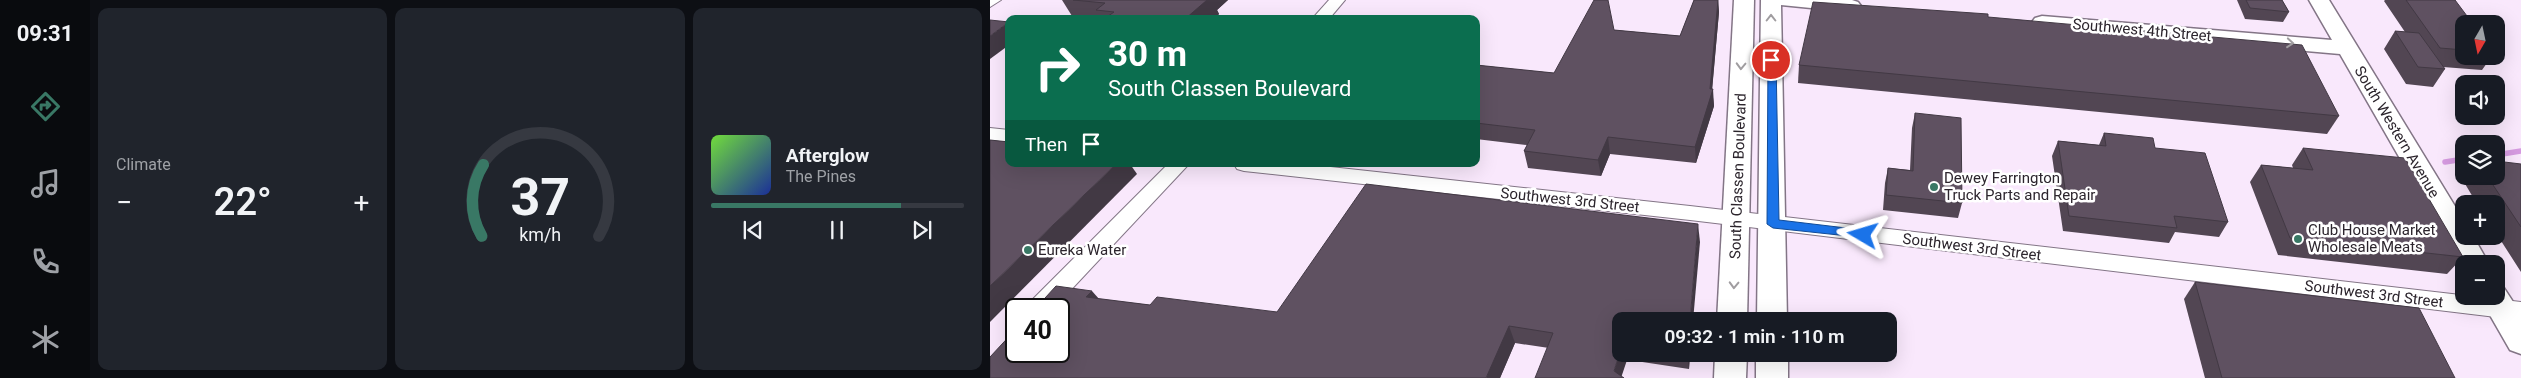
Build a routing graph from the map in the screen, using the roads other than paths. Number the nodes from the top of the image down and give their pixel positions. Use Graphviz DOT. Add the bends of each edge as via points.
graph roads {
  1 [pos="1337,0"];
  2 [pos="1744,0"];
  3 [pos="1771,0"];
  4 [pos="1787,0"];
  5 [pos="2320,0"];
  6 [pos="1872,7"];
  7 [pos="1324,15"];
  8 [pos="2021,20"];
  9 [pos="2348,48"];
  10 [pos="990,134"];
  11 [pos="1005,136"];
  12 [pos="1176,167"];
  13 [pos="1271,167"];
  14 [pos="1736,219"];
  15 [pos="1773,224"];
  16 [pos="2470,255"];
  17 [pos="1049,298"];
  18 [pos="2506,305"];
  19 [pos="1732,312"];
  20 [pos="1772,312"];
  21 [pos="2521,341"];
  22 [pos="1731,362"];
  23 [pos="1772,362"];
  24 [pos="1730,378"];
  25 [pos="1772,378"];
  1 -- 7 [label="street"];
  2 -- 14 [label="main road, South Classen Boulevard, one-way"];
  15 -- 3 [label="main road, South Classen Boulevard, one-way"];
  4 -- 6 [label="main road"];
  5 -- 9 [label="main road, South Western Avenue"];
  8 -- 9 [label="main road, Southwest 4th Street, one-way"];
  9 -- 16 [label="main road, South Western Avenue"];
  10 -- 11 [label="street"];
  12 -- 17 [label="street"];
  13 -- 14 [label="street, Southwest 3rd Street"];
  14 -- 15 [label="street, Southwest 3rd Street"];
  14 -- 19 [label="main road, South Classen Boulevard, one-way"];
  15 -- 18 [label="street, Southwest 3rd Street"];
  15 -- 20 [label="main road, South Classen Boulevard"];
  18 -- 21 [label="main road"];
  22 -- 24 [label="main road"];
  23 -- 25 [label="main road"];
}
